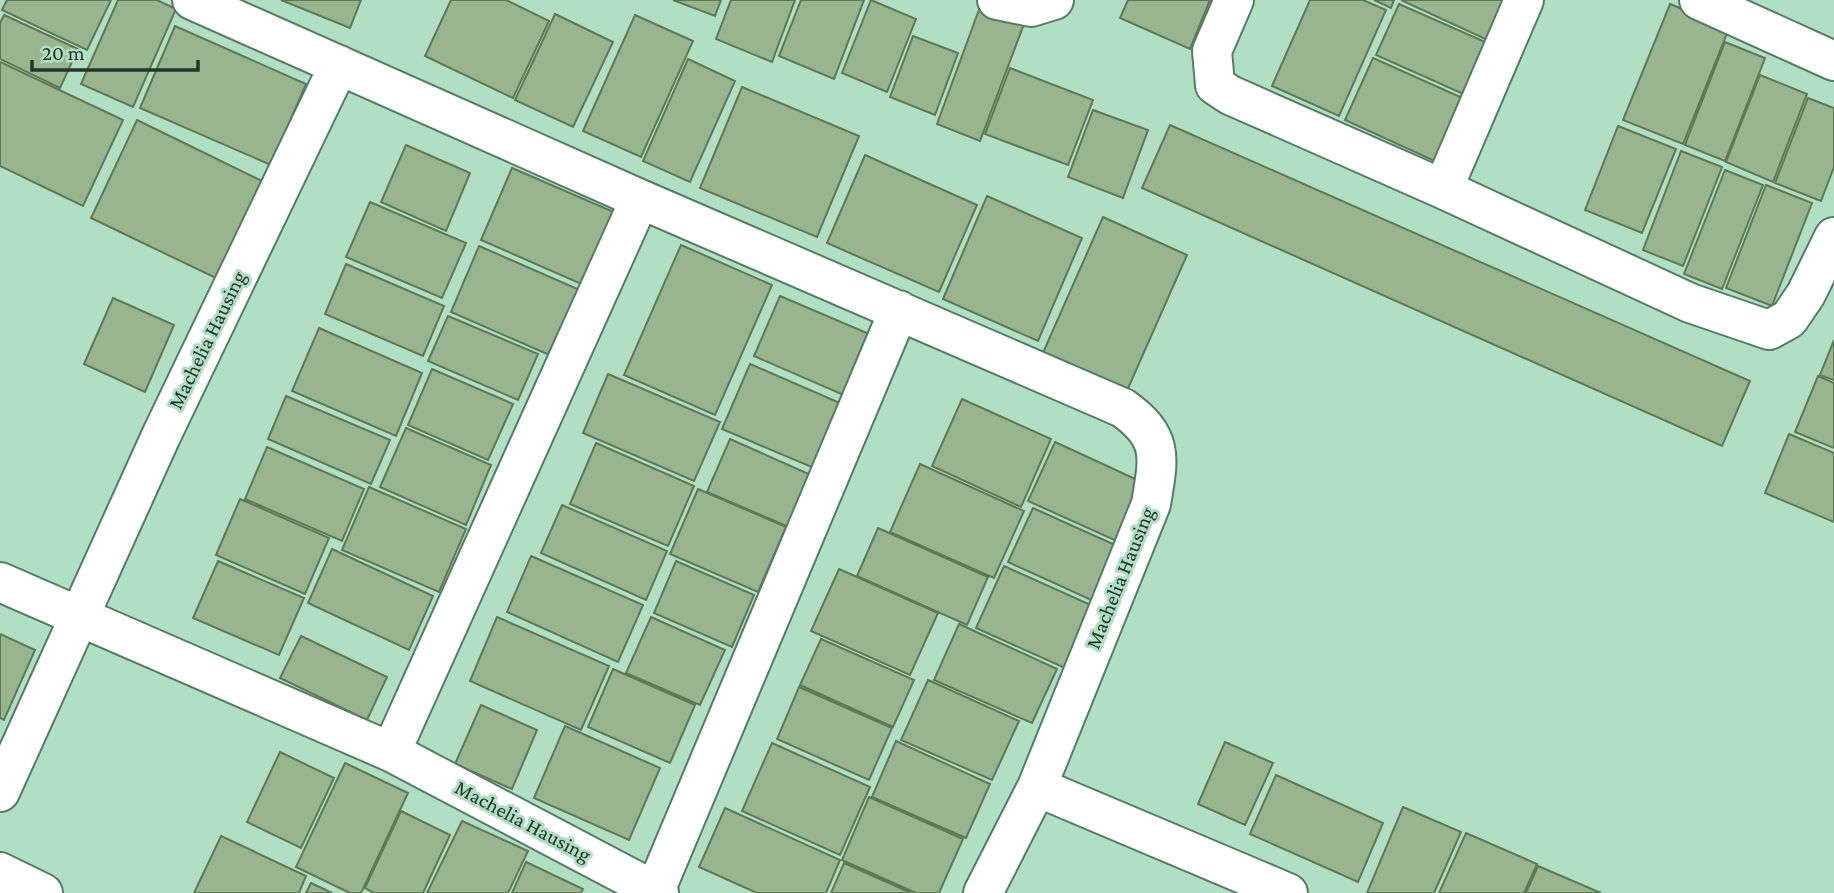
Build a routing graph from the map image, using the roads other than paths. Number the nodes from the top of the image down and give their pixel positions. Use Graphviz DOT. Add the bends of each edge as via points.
graph roads {
  1 [pos="192,0"];
  2 [pos="997,0"];
  3 [pos="1054,0"];
  4 [pos="1234,0"];
  5 [pos="1524,0"];
  6 [pos="1699,0"];
  7 [pos="1834,61"];
  8 [pos="339,65"];
  9 [pos="1443,189"];
  10 [pos="640,199"];
  11 [pos="1834,237"];
  12 [pos="899,310"];
  13 [pos="0,582"];
  14 [pos="79,616"];
  15 [pos="391,752"];
  16 [pos="1037,787"];
  17 [pos="0,792"];
  18 [pos="0,872"];
  19 [pos="657,892"];
  20 [pos="43,893"];
  21 [pos="983,893"];
  22 [pos="1288,893"];
  1 -- 8 [label="street, Machelia Hausing"];
  2 -- 3 [label="street" via="1031,7"];
  4 -- 9 [label="street" via="1212,51 1215,86"];
  5 -- 9 [label="street"];
  6 -- 7 [label="street"];
  8 -- 10 [label="street, Machelia Hausing"];
  8 -- 14 [label="street, Machelia Hausing"];
  9 -- 11 [label="street" via="1690,303 1769,330 1795,311"];
  10 -- 12 [label="street, Machelia Hausing"];
  10 -- 15 [label="street"];
  12 -- 16 [label="street, Machelia Hausing" via="1123,408 1146,424 1155,447 1157,469 1151,504"];
  12 -- 19 [label="street, Machelia Hausing"];
  13 -- 14 [label="street, Machelia Hausing"];
  14 -- 15 [label="street, Machelia Hausing"];
  14 -- 17 [label="street, Machelia Hausing"];
  15 -- 19 [label="street, Machelia Hausing"];
  16 -- 21 [label="street, Machelia Hausing"];
  16 -- 22 [label="street"];
  18 -- 20 [label="street"];
}
